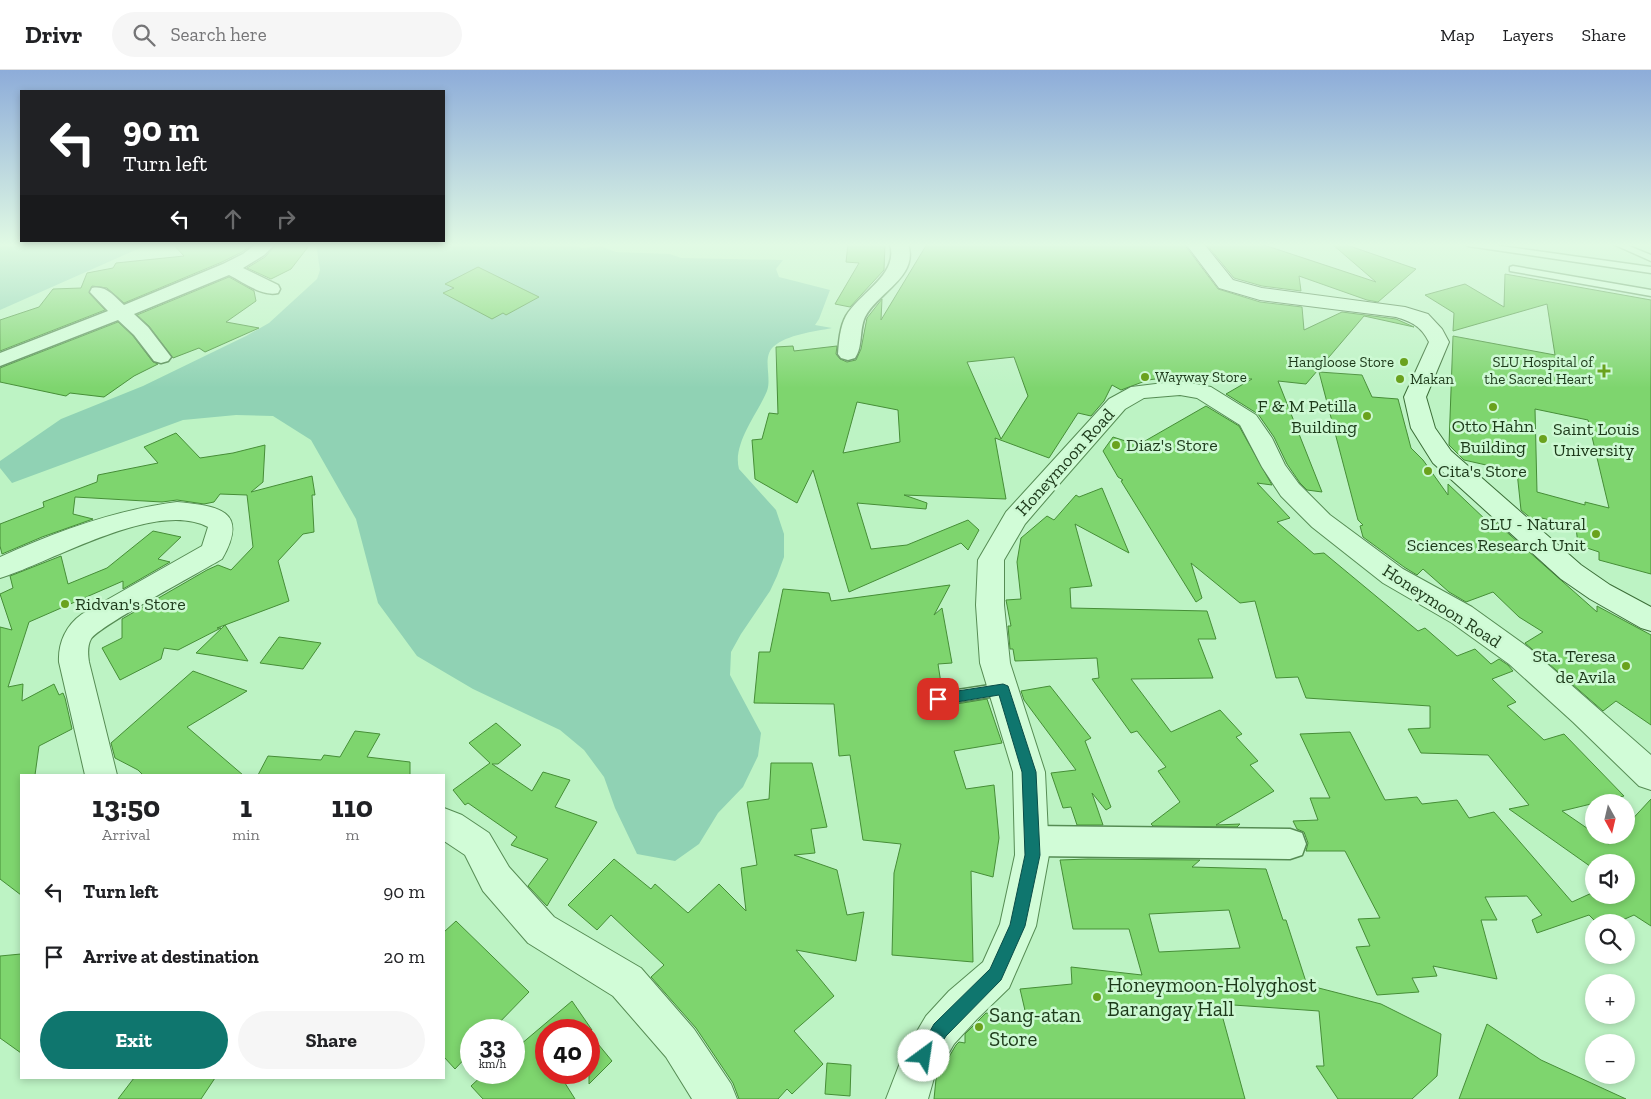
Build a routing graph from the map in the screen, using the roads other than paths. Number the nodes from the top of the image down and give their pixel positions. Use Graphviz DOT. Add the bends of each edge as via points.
graph roads {
  1 [pos="99,292"];
  2 [pos="172,292"];
  3 [pos="875,292"];
  4 [pos="1253,292"];
  5 [pos="122,313"];
  6 [pos="848,354"];
  7 [pos="161,357"];
  8 [pos="0,360"];
  9 [pos="0,568"];
  10 [pos="1651,620"];
  11 [pos="1003,689"];
  12 [pos="938,699"];
  13 [pos="101,774"];
  14 [pos="1651,776"];
  15 [pos="445,824"];
  16 [pos="1032,841"];
  17 [pos="1290,844"];
  18 [pos="716,1099"];
  19 [pos="907,1099"];
  1 -- 5 [label="street"];
  2 -- 5 [label="street"];
  3 -- 6 [label="street" via="856,316 849,336"];
  4 -- 10 [label="street" via="1398,310 1427,323 1439,342 1415,397 1423,428 1442,457 1572,572 1600,592"];
  5 -- 7 [label="street"];
  5 -- 8 [label="street"];
  9 -- 13 [label="street" via="91,530 146,516 171,512 204,513 221,524 213,552 99,617 83,628 76,639 75,670"];
  11 -- 12 [label="lane"];
  11 -- 14 [label="street, Honeymoon Road" via="995,663 990,605 991,560 1015,518 1117,404 1139,392 1180,388 1203,392 1248,420 1290,490 1321,522 1393,576 1462,615 1519,656"];
  11 -- 16 [label="street, Honeymoon Road" via="1029,772"];
  15 -- 18 [label="street" via="477,844 496,879 541,930 627,982 680,1043"];
  16 -- 17 [label="street"];
  16 -- 19 [label="street, Honeymoon Road" via="1018,926 996,974 940,1030 917,1069"];
}
